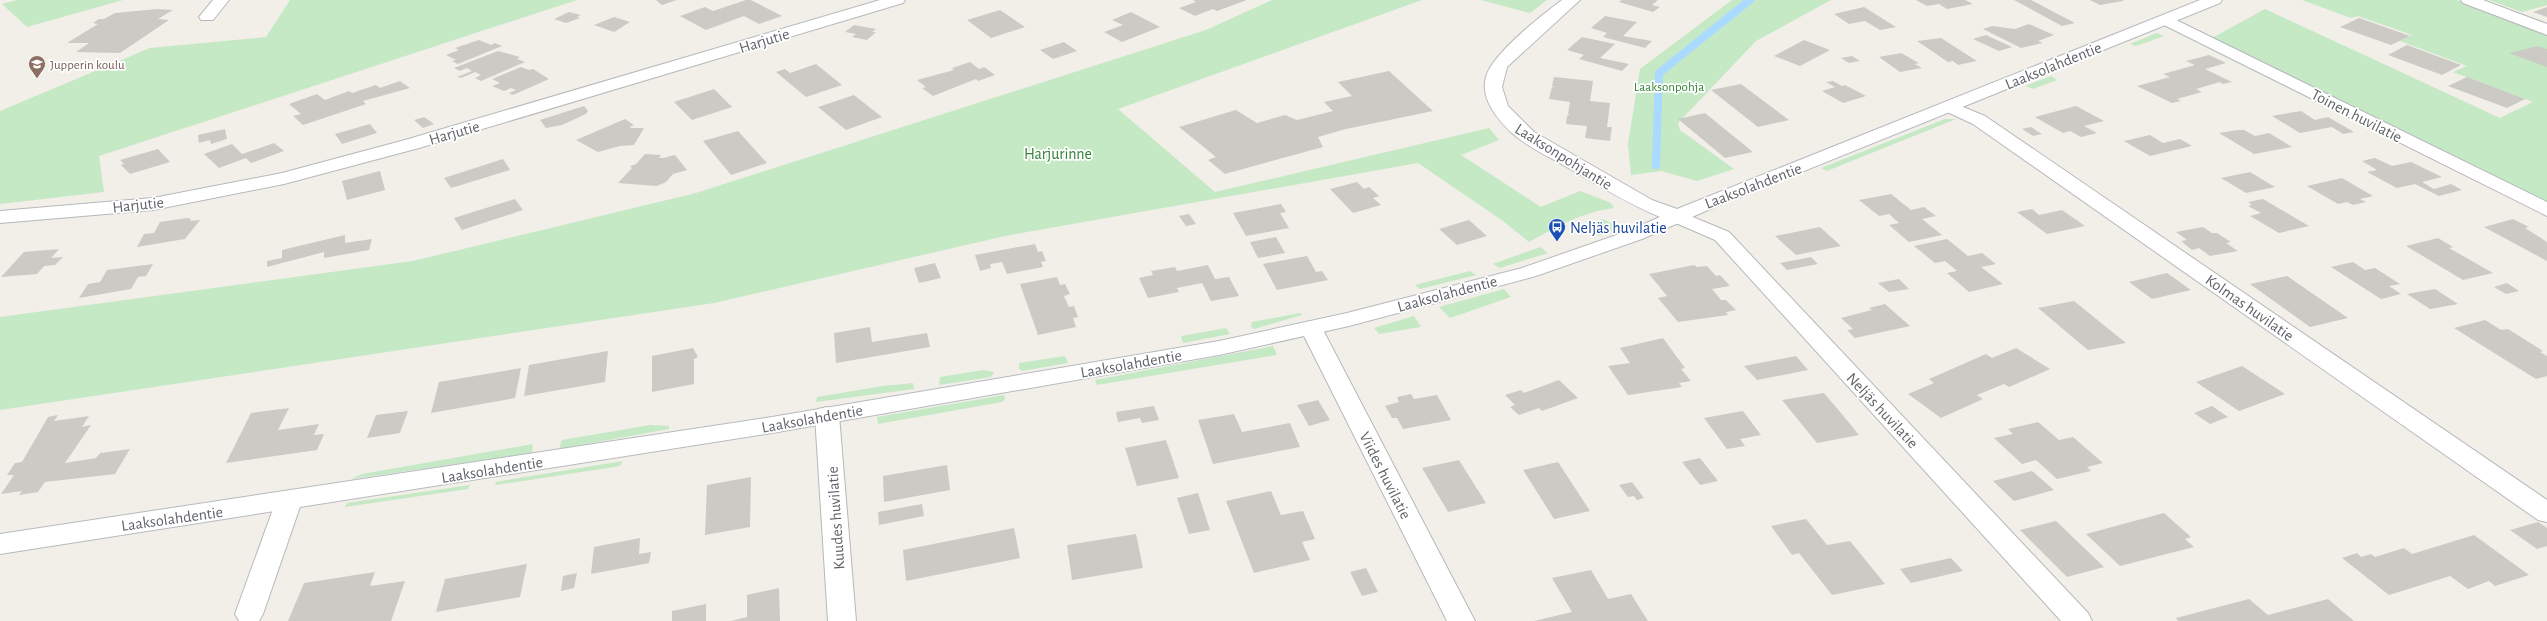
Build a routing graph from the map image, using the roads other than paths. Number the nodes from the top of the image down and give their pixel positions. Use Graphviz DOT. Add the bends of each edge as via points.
graph roads {
  1 [pos="221,0"];
  2 [pos="897,0"];
  3 [pos="1572,0"];
  4 [pos="2214,0"];
  5 [pos="2469,0"];
  6 [pos="207,17"];
  7 [pos="2166,20"];
  8 [pos="2547,30"];
  9 [pos="1951,107"];
  10 [pos="2547,210"];
  11 [pos="1676,216"];
  12 [pos="0,217"];
  13 [pos="1311,328"];
  14 [pos="827,415"];
  15 [pos="289,501"];
  16 [pos="2547,513"];
  17 [pos="0,544"];
  18 [pos="248,614"];
  19 [pos="842,621"];
  20 [pos="1461,621"];
  21 [pos="2078,621"];
  1 -- 6 [label="street"];
  2 -- 12 [label="street, Harjutie" via="412,144 284,178 153,204"];
  3 -- 11 [label="street, Laaksonpohjantie" via="1547,18 1499,66 1493,86 1500,109 1513,125 1527,136 1645,204"];
  4 -- 7 [label="street, Laaksolahdentie"];
  5 -- 8 [label="street"];
  7 -- 9 [label="street, Laaksolahdentie"];
  7 -- 10 [label="street, Toinen huvilatie"];
  9 -- 11 [label="street, Laaksolahdentie"];
  9 -- 16 [label="street, Kolmas huvilatie" via="1997,132"];
  11 -- 13 [label="street, Laaksolahdentie" via="1635,235 1529,272"];
  11 -- 21 [label="street, Neljäs huvilatie" via="1722,236"];
  13 -- 14 [label="street, Laaksolahdentie" via="1219,348"];
  13 -- 20 [label="street, Viides huvilatie"];
  14 -- 15 [label="street, Laaksolahdentie"];
  14 -- 19 [label="street, Kuudes huvilatie"];
  15 -- 17 [label="street, Laaksolahdentie"];
  15 -- 18 [label="street"];
}
